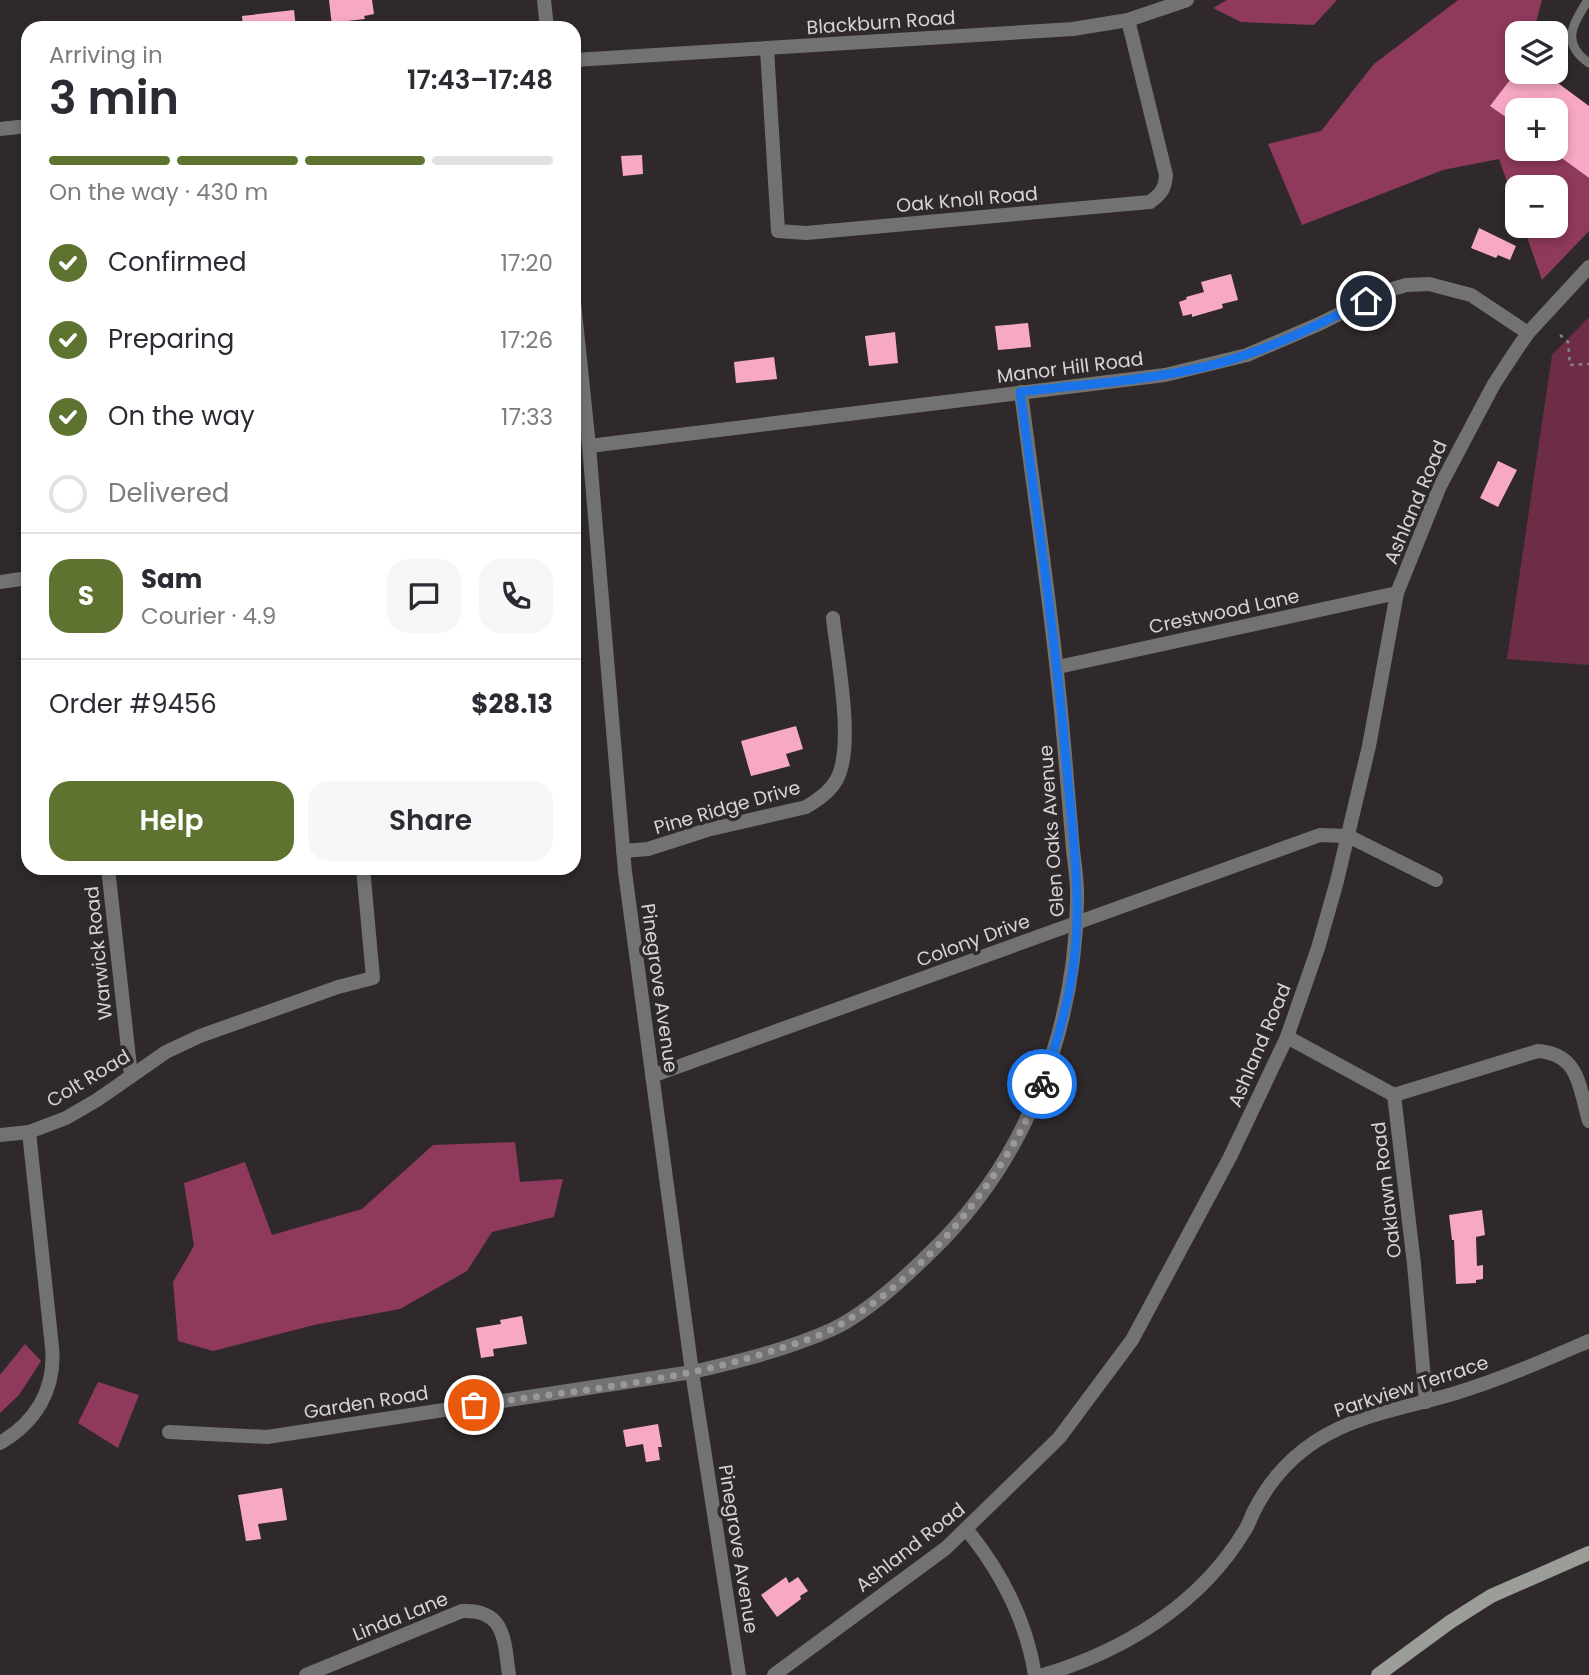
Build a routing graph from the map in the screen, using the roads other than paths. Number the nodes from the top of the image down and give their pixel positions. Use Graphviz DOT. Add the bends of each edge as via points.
graph roads {
  1 [pos="544,0"];
  2 [pos="1187,0"];
  3 [pos="1588,0"];
  4 [pos="1128,20"];
  5 [pos="546,21"];
  6 [pos="767,49"];
  7 [pos="581,60"];
  8 [pos="1589,63"];
  9 [pos="21,127"];
  10 [pos="0,129"];
  11 [pos="1589,267"];
  12 [pos="1528,333"];
  13 [pos="581,369"];
  14 [pos="1020,392"];
  15 [pos="589,446"];
  16 [pos="21,579"];
  17 [pos="0,582"];
  18 [pos="1397,593"];
  19 [pos="833,618"];
  20 [pos="1058,667"];
  21 [pos="1348,836"];
  22 [pos="623,851"];
  23 [pos="109,875"];
  24 [pos="364,875"];
  25 [pos="1436,880"];
  26 [pos="1077,923"];
  27 [pos="1287,1037"];
  28 [pos="131,1076"];
  29 [pos="652,1076"];
  30 [pos="1394,1095"];
  31 [pos="1589,1121"];
  32 [pos="29,1132"];
  33 [pos="0,1135"];
  34 [pos="1589,1341"];
  35 [pos="692,1372"];
  36 [pos="1426,1402"];
  37 [pos="169,1433"];
  38 [pos="0,1443"];
  39 [pos="967,1530"];
  40 [pos="1589,1553"];
  41 [pos="306,1675"];
  42 [pos="509,1675"];
  43 [pos="739,1675"];
  44 [pos="774,1675"];
  45 [pos="1035,1675"];
  46 [pos="1043,1675"];
  47 [pos="1378,1675"];
  1 -- 5 [label="street"];
  2 -- 4 [label="street, Blackburn Road"];
  3 -- 8 [label="lane" via="1571,33 1574,47"];
  4 -- 6 [label="street, Blackburn Road" via="1073,29"];
  4 -- 6 [label="street, Oak Knoll Road" via="1166,175 1161,194 1150,202 806,233 778,231"];
  6 -- 7 [label="street, Blackburn Road"];
  9 -- 10 [label="street"];
  11 -- 12 [label="street, Ashland Road"];
  12 -- 14 [label="street, Manor Hill Road" via="1471,295 1429,284 1406,285 1247,355 1165,375"];
  12 -- 18 [label="street, Ashland Road" via="1460,445"];
  13 -- 15 [label="street, Pinegrove Avenue"];
  14 -- 15 [label="street, Manor Hill Road"];
  14 -- 20 [label="street, Glen Oaks Avenue"];
  15 -- 22 [label="street, Pinegrove Avenue"];
  16 -- 17 [label="street"];
  18 -- 20 [label="street, Crestwood Lane"];
  18 -- 21 [label="street, Ashland Road"];
  19 -- 22 [label="street, Pine Ridge Drive" via="844,726 842,763 833,785 806,807 648,849"];
  20 -- 26 [label="street, Glen Oaks Avenue"];
  21 -- 25 [label="street"];
  21 -- 26 [label="street, Colony Drive" via="1320,835"];
  21 -- 27 [label="street, Ashland Road" via="1318,947"];
  22 -- 29 [label="street, Pinegrove Avenue"];
  23 -- 28 [label="street, Warwick Road"];
  24 -- 28 [label="street, Colt Road" via="373,978 200,1036"];
  26 -- 29 [label="street, Colony Drive"];
  26 -- 35 [label="street, Glen Oaks Avenue" via="1069,993 1038,1094 995,1174 955,1227 919,1265 835,1328 743,1360"];
  27 -- 30 [label="street, Oaklawn Road"];
  27 -- 39 [label="street, Ashland Road" via="1230,1157 1132,1340 1059,1438"];
  28 -- 32 [label="street, Colt Road" via="66,1118"];
  29 -- 35 [label="street, Pinegrove Avenue"];
  30 -- 31 [label="street" via="1538,1051 1549,1052 1559,1054 1573,1069"];
  30 -- 36 [label="street, Oaklawn Road"];
  32 -- 33 [label="street, Colt Road"];
  32 -- 38 [label="street" via="52,1374 31,1418"];
  34 -- 36 [label="street, Parkview Terrace" via="1495,1381"];
  35 -- 37 [label="street, Garden Road" via="267,1437"];
  35 -- 43 [label="street, Pinegrove Avenue"];
  36 -- 46 [label="street, Parkview Terrace" via="1349,1423 1315,1441 1274,1480 1246,1530 1193,1593 1135,1637"];
  39 -- 44 [label="street, Ashland Road"];
  39 -- 45 [label="street" via="1015,1604"];
  40 -- 47 [label="main road" via="1492,1596"];
  41 -- 42 [label="street, Linda Lane" via="462,1611 473,1611 485,1613 499,1627"];
}
